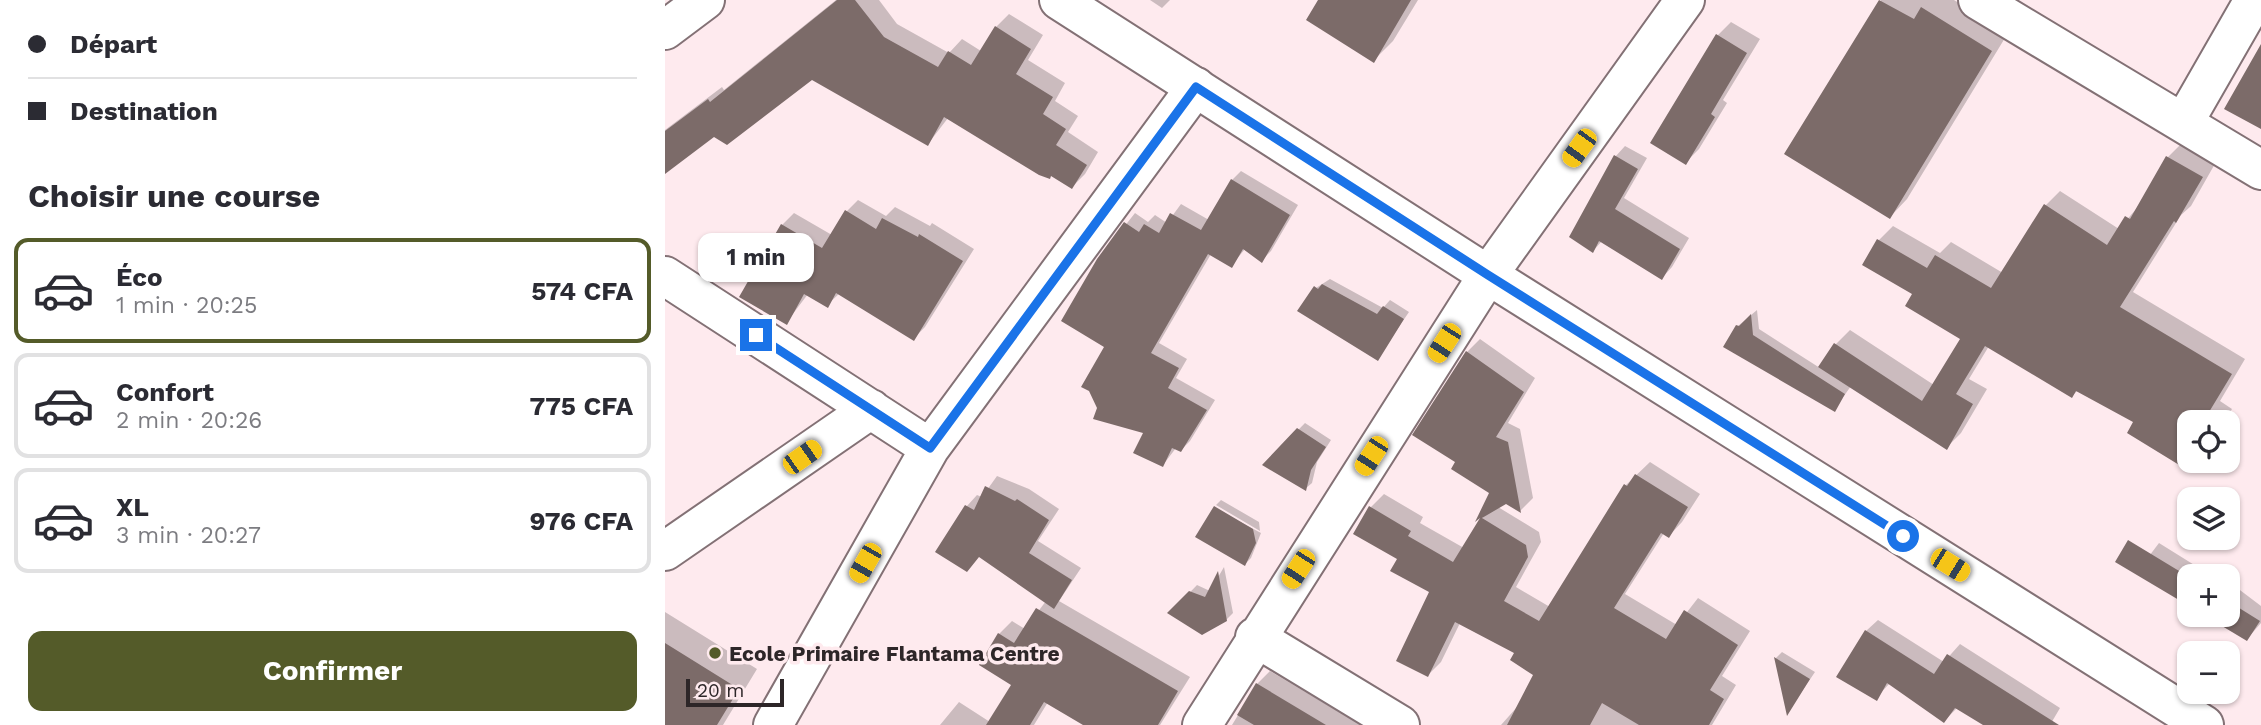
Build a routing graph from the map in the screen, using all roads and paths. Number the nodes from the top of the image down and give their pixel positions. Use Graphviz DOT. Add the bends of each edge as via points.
graph roads {
  1 [pos="705,0"];
  2 [pos="1059,0"];
  3 [pos="1685,0"];
  4 [pos="1978,0"];
  5 [pos="2254,0"];
  6 [pos="665,30"];
  7 [pos="1196,87"];
  8 [pos="2184,122"];
  9 [pos="2261,170"];
  10 [pos="1488,275"];
  11 [pos="665,276"];
  12 [pos="871,409"];
  13 [pos="930,448"];
  14 [pos="665,551"];
  15 [pos="1255,637"];
  16 [pos="773,725"];
  17 [pos="1202,725"];
  18 [pos="1400,725"];
  19 [pos="2204,725"];
  1 -- 6 [label="street"];
  2 -- 7 [label="street"];
  3 -- 10 [label="street"];
  4 -- 8 [label="street"];
  5 -- 8 [label="street"];
  7 -- 10 [label="street"];
  7 -- 13 [label="street"];
  8 -- 9 [label="street"];
  10 -- 15 [label="street"];
  10 -- 19 [label="street"];
  11 -- 12 [label="street"];
  12 -- 13 [label="street"];
  12 -- 14 [label="street"];
  13 -- 16 [label="street"];
  15 -- 17 [label="street"];
  15 -- 18 [label="street"];
}
